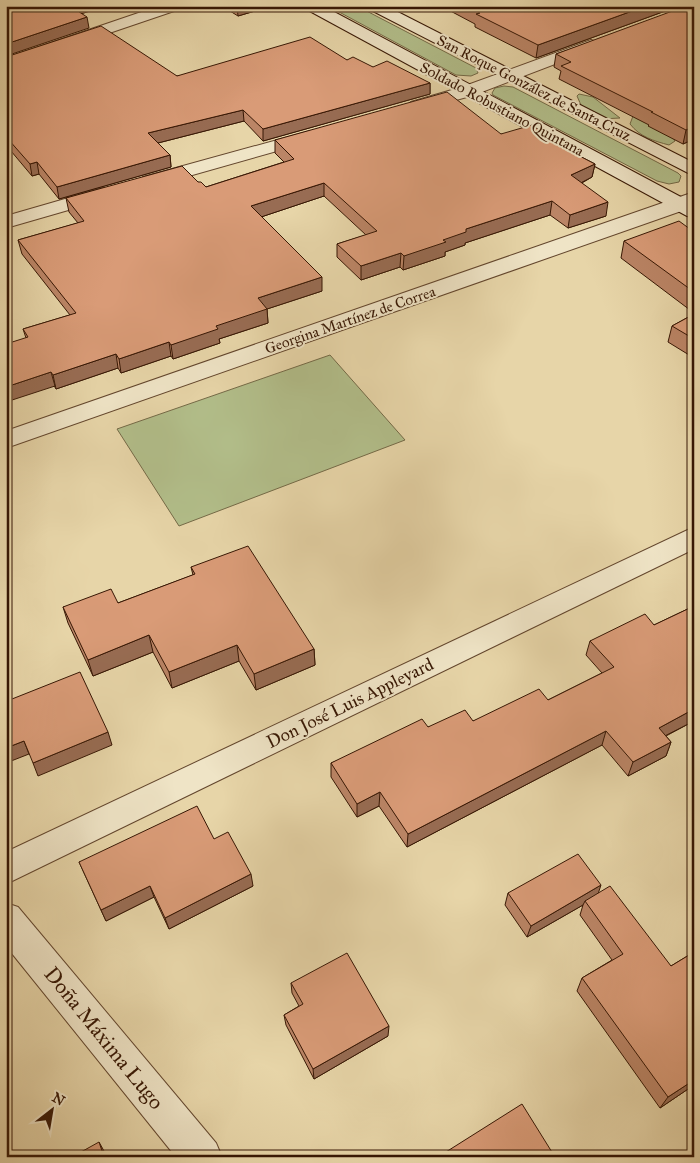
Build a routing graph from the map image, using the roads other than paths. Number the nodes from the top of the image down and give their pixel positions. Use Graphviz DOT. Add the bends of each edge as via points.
graph roads {
  1 [pos="175,6"];
  2 [pos="310,6"];
  3 [pos="374,6"];
  4 [pos="601,41"];
  5 [pos="6,63"];
  6 [pos="509,75"];
  7 [pos="476,88"];
  8 [pos="402,110"];
  9 [pos="327,131"];
  10 [pos="694,170"];
  11 [pos="689,205"];
  12 [pos="6,222"];
  13 [pos="6,440"];
  14 [pos="694,537"];
  15 [pos="6,869"];
  16 [pos="6,919"];
  17 [pos="202,1157"];
  1 -- 5 [label="street"];
  2 -- 7 [label="street, Soldado Robustiano Quintana"];
  3 -- 6 [label="street, San Roque González de Santa Cruz"];
  4 -- 6 [label="street"];
  6 -- 7 [label="street"];
  6 -- 10 [label="street, San Roque González de Santa Cruz"];
  7 -- 8 [label="street"];
  7 -- 11 [label="street, Soldado Robustiano Quintana"];
  9 -- 12 [label="street"];
  11 -- 13 [label="street, Georgina Martínez de Correa"];
  14 -- 15 [label="street, Don José Luis Appleyard"];
  16 -- 17 [label="street, Doña Máxima Lugo"];
}
